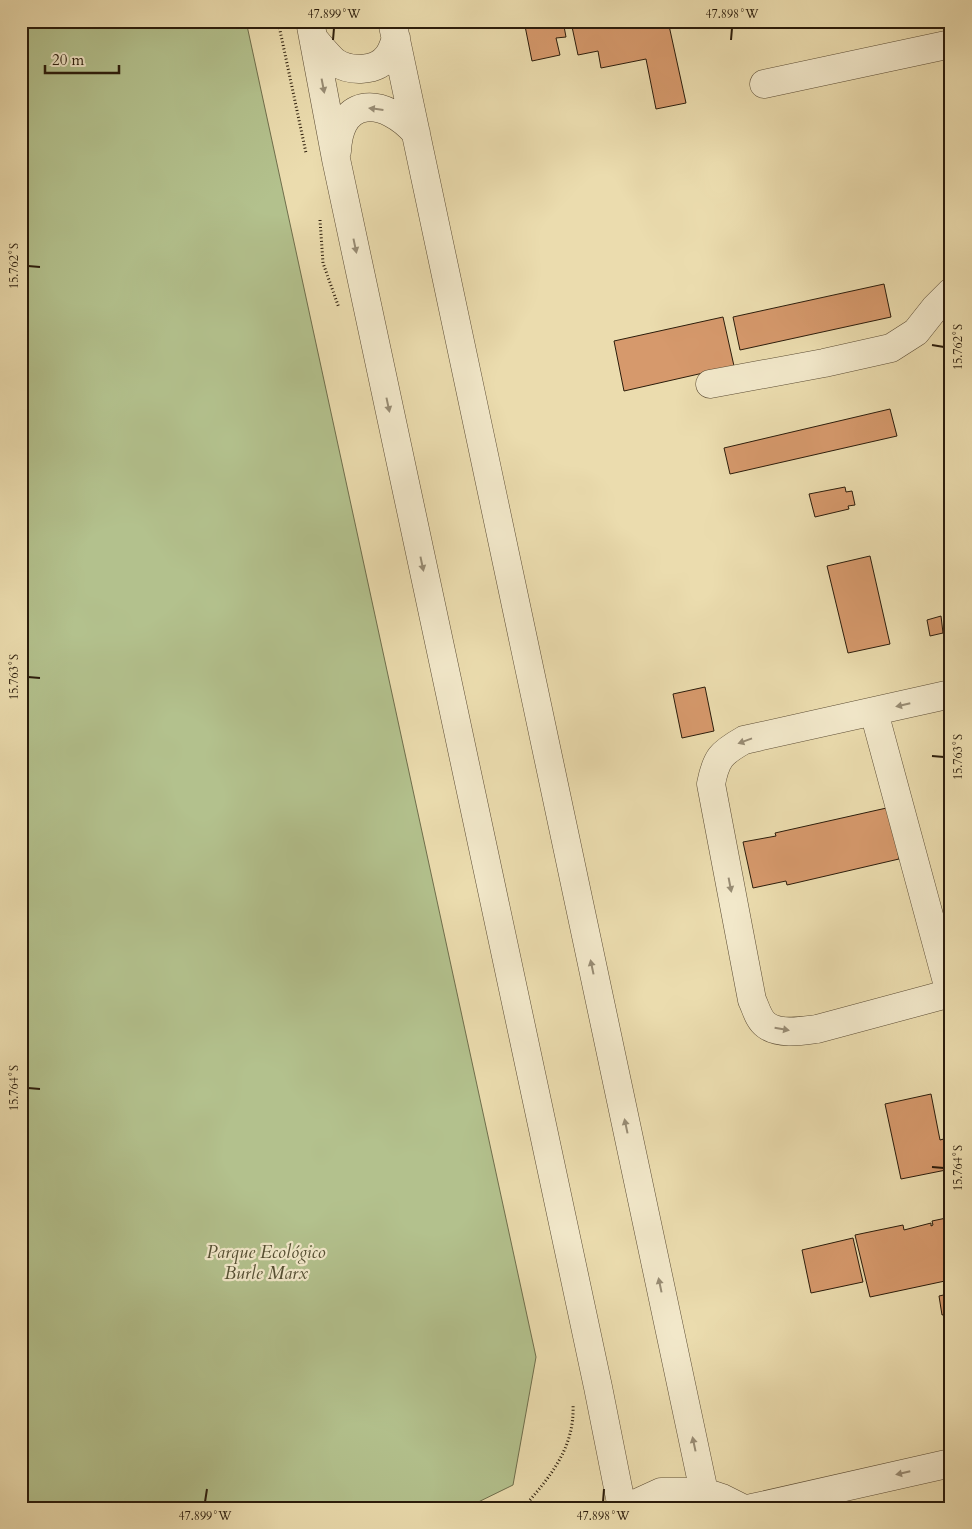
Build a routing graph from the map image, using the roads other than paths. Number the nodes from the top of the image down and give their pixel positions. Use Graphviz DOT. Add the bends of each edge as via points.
graph roads {
  1 [pos="312,30"];
  2 [pos="394,30"];
  3 [pos="951,44"];
  4 [pos="764,84"];
  5 [pos="416,133"];
  6 [pos="336,159"];
  7 [pos="951,292"];
  8 [pos="710,384"];
  9 [pos="951,694"];
  10 [pos="874,712"];
  11 [pos="951,993"];
  12 [pos="951,1462"];
  13 [pos="704,1492"];
  14 [pos="622,1508"];
  15 [pos="626,1508"];
  16 [pos="742,1508"];
  17 [pos="752,1508"];
  1 -- 2 [label="street" via="337,63 352,70 381,63 388,57"];
  1 -- 6 [label="street, one-way"];
  2 -- 5 [label="street"];
  3 -- 4 [label="street"];
  5 -- 6 [label="street, one-way" via="390,112 370,107 360,110 342,124"];
  13 -- 5 [label="street, one-way"];
  6 -- 14 [label="street, one-way"];
  7 -- 8 [label="street" via="916,332 891,348"];
  9 -- 10 [label="street, one-way"];
  10 -- 11 [label="street"];
  10 -- 11 [label="street, one-way" via="744,740 728,749 714,766 710,784 752,1000 766,1025 798,1031 817,1029"];
  12 -- 17 [label="street, one-way"];
  13 -- 15 [label="street" via="661,1492"];
  13 -- 16 [label="street"];
}
